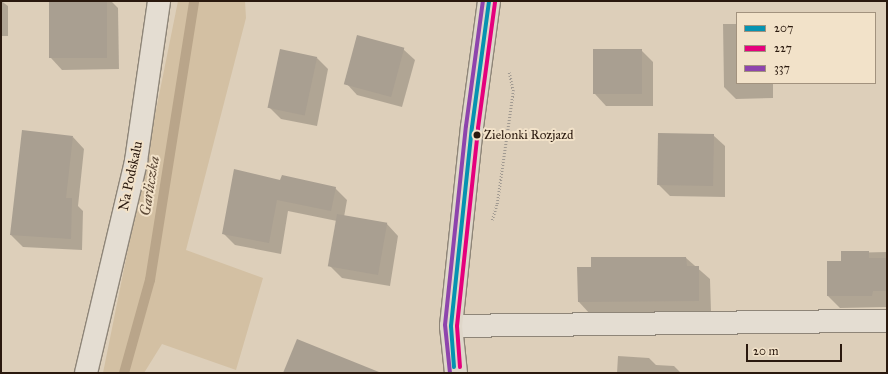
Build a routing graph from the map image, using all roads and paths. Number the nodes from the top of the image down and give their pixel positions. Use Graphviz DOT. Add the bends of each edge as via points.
graph roads {
  1 [pos="159,1"];
  2 [pos="489,1"];
  3 [pos="887,320"];
  4 [pos="451,326"];
  5 [pos="453,371"];
  6 [pos="86,373"];
  1 -- 6 [label="street, Na Podskalu" via="136,161"];
  2 -- 4 [label="main road" via="472,127"];
  3 -- 4 [label="street"];
  4 -- 5 [label="main road"];
}
